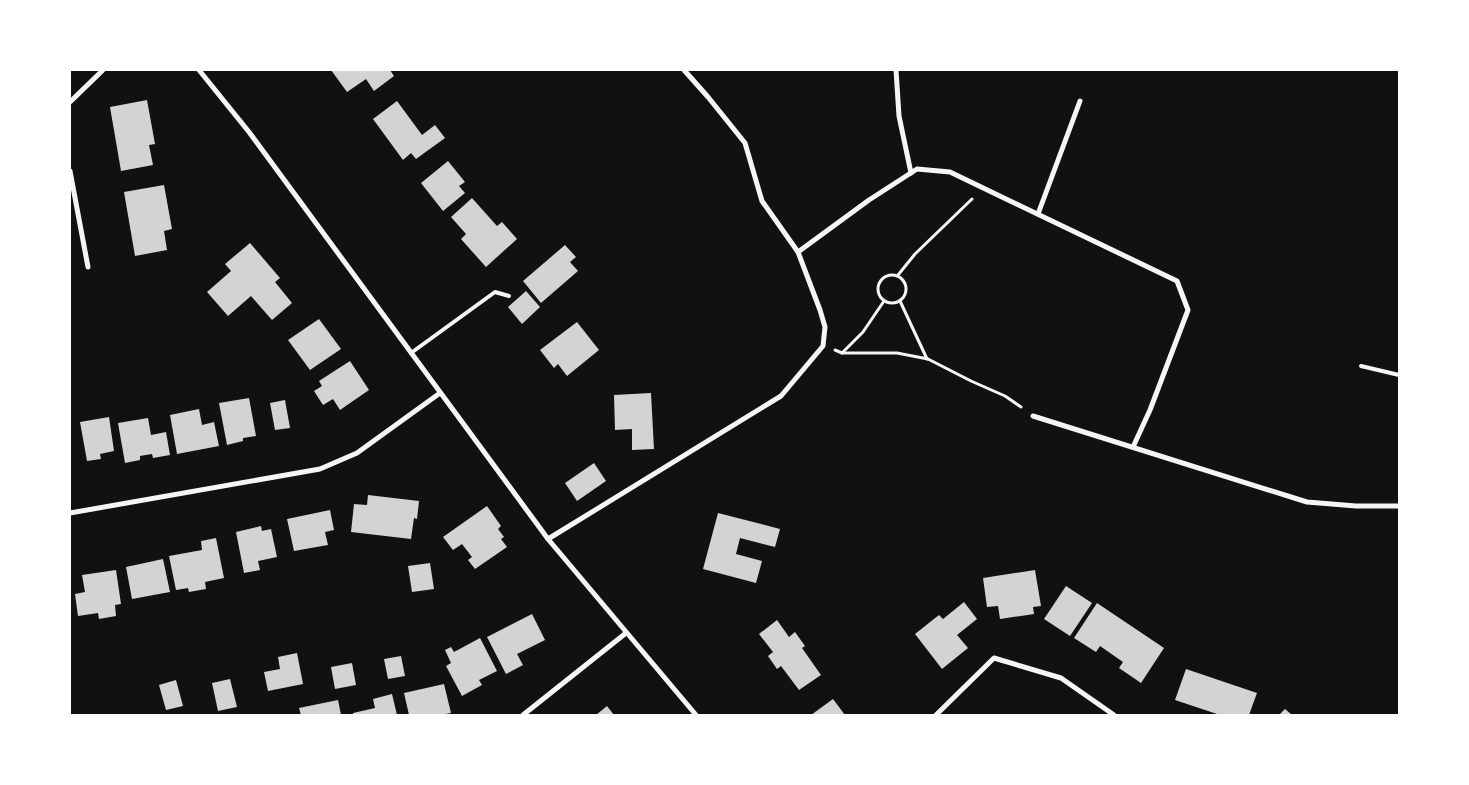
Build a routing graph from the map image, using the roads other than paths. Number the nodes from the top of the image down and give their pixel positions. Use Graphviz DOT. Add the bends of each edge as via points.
graph roads {
  1 [pos="103,70"];
  2 [pos="199,70"];
  3 [pos="684,70"];
  4 [pos="896,70"];
  5 [pos="1080,101"];
  6 [pos="70,102"];
  7 [pos="70,171"];
  8 [pos="911,173"];
  9 [pos="1038,214"];
  10 [pos="798,252"];
  11 [pos="88,267"];
  12 [pos="509,296"];
  13 [pos="411,352"];
  14 [pos="1361,366"];
  15 [pos="1399,375"];
  16 [pos="440,393"];
  17 [pos="1033,416"];
  18 [pos="1133,447"];
  19 [pos="1399,506"];
  20 [pos="70,513"];
  21 [pos="548,540"];
  22 [pos="626,632"];
  23 [pos="523,715"];
  24 [pos="696,715"];
  25 [pos="936,715"];
  26 [pos="1114,715"];
  1 -- 6 [label="street"];
  2 -- 13 [label="street" via="249,132"];
  3 -- 10 [label="street" via="745,143 762,201"];
  4 -- 8 [label="street" via="899,116"];
  5 -- 9 [label="street"];
  7 -- 11 [label="street"];
  8 -- 9 [label="street" via="917,169 950,172"];
  8 -- 10 [label="street"];
  9 -- 18 [label="street" via="1177,280 1188,310"];
  10 -- 21 [label="street" via="825,327 823,346 781,396"];
  12 -- 13 [label="lane" via="495,292"];
  13 -- 16 [label="street"];
  14 -- 15 [label="lane"];
  16 -- 20 [label="street" via="357,453 320,469"];
  16 -- 21 [label="street"];
  17 -- 18 [label="street"];
  18 -- 19 [label="street" via="1307,502"];
  21 -- 22 [label="street"];
  22 -- 23 [label="street"];
  22 -- 24 [label="street"];
  25 -- 26 [label="street" via="994,658 1061,678"];
}
